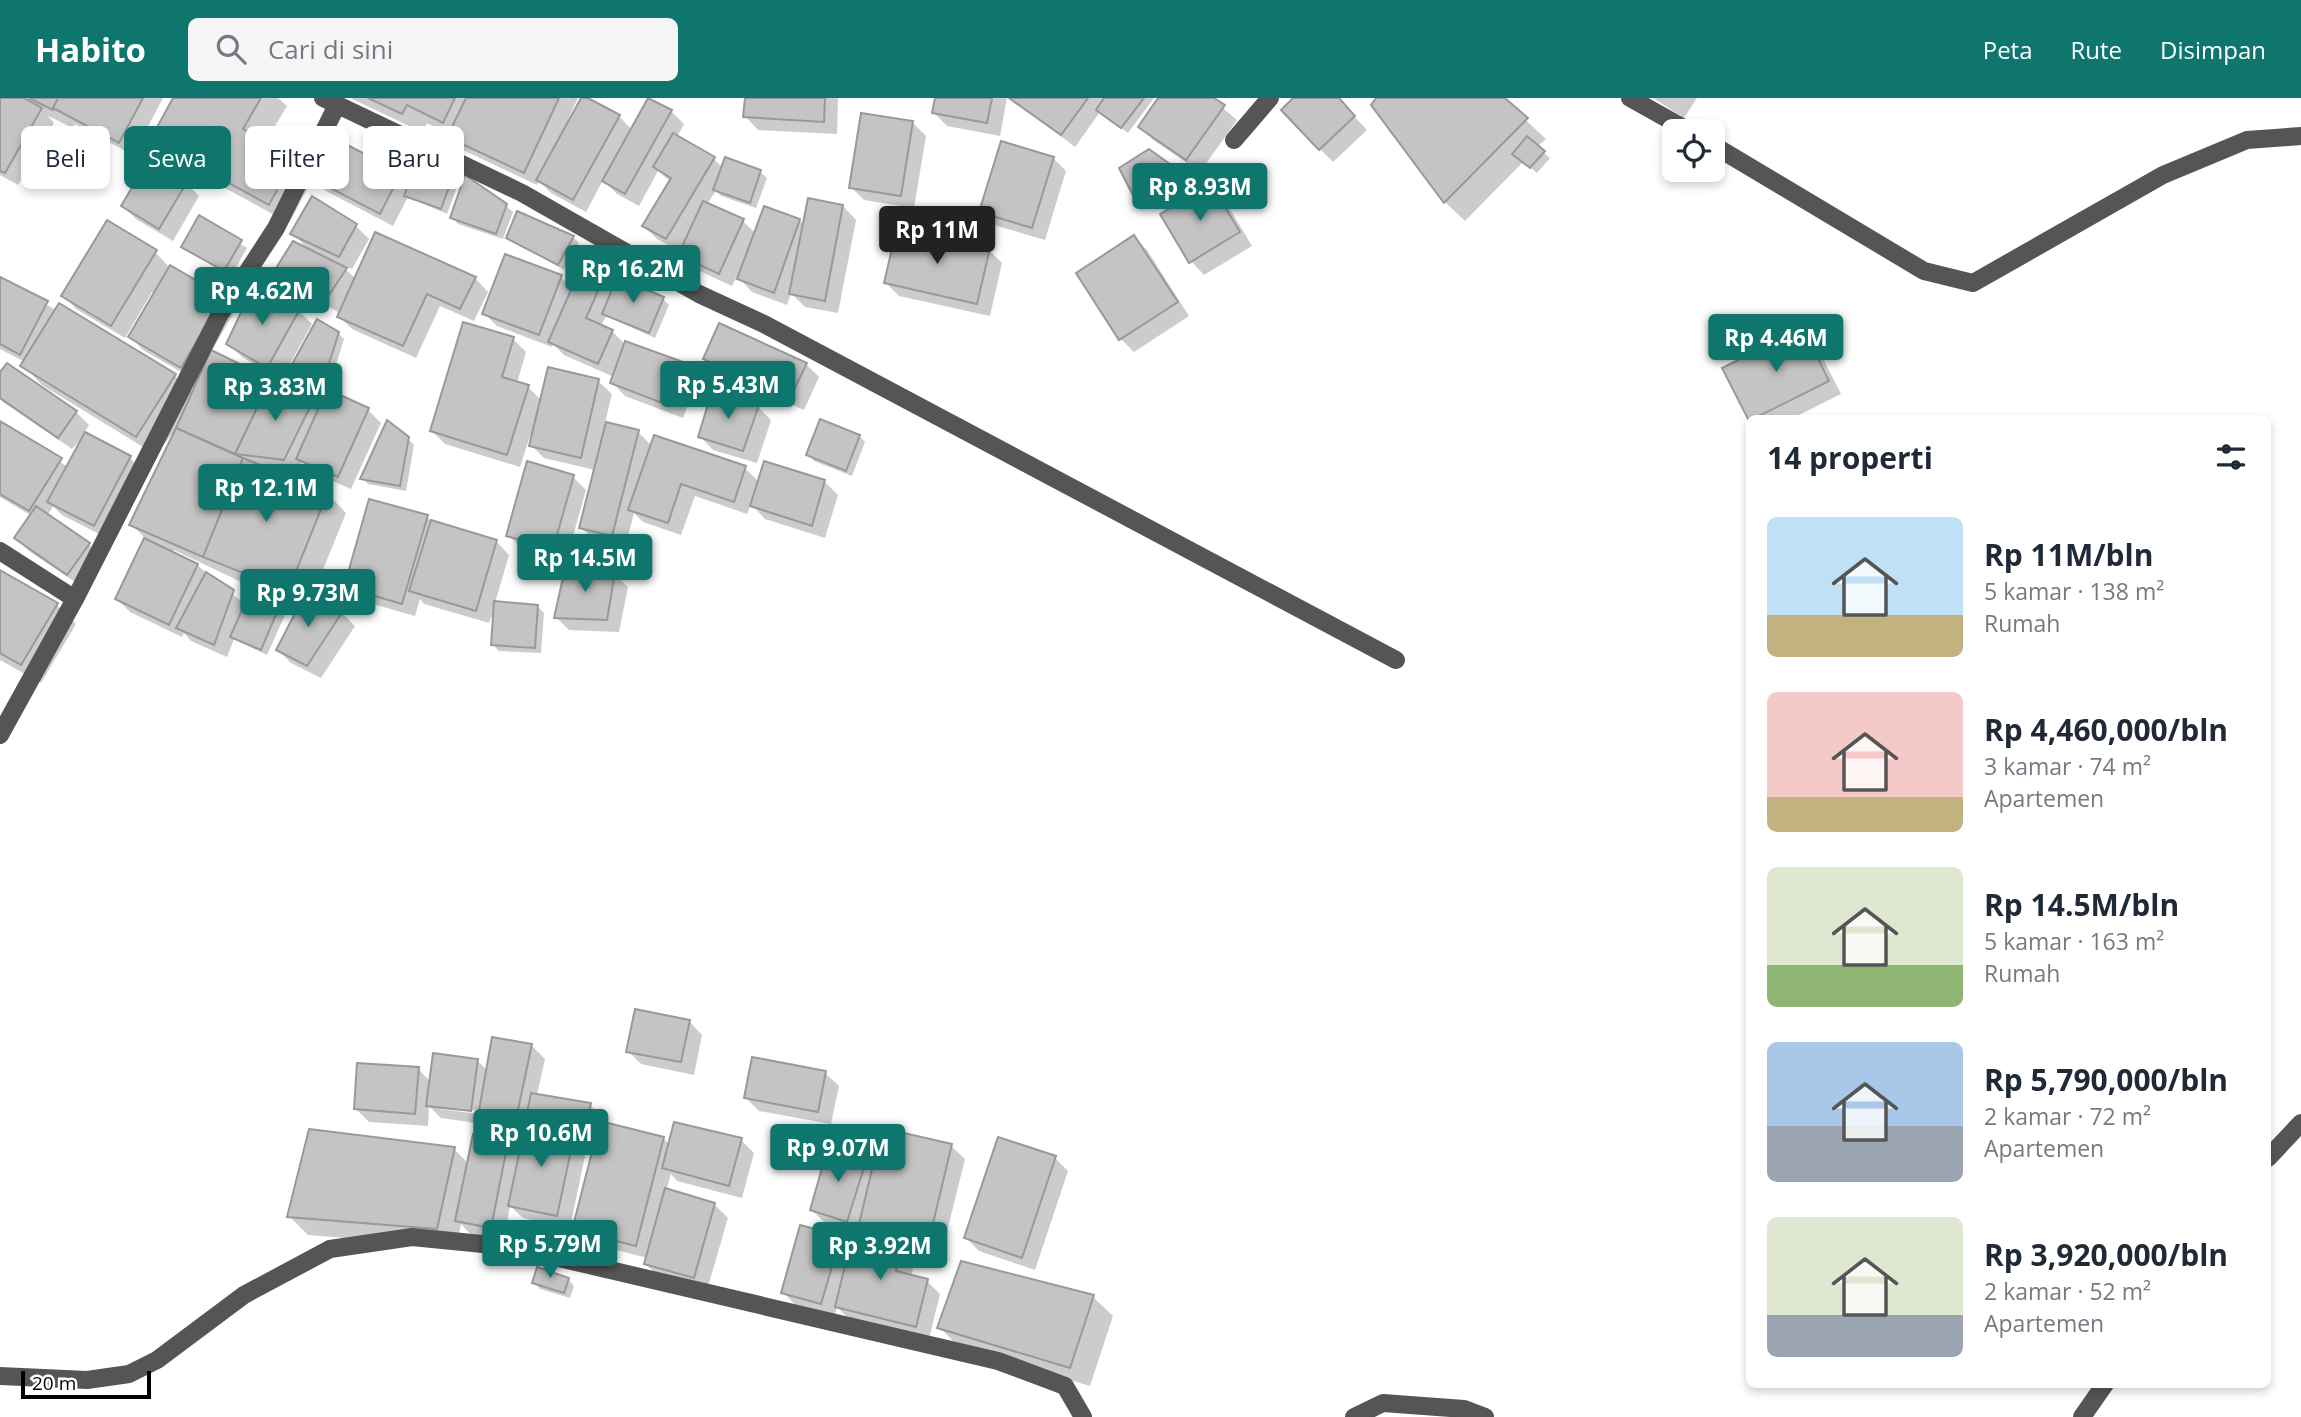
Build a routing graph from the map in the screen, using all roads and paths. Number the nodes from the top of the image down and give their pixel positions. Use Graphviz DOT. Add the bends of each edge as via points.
graph roads {
  1 [pos="1270,98"];
  2 [pos="1630,98"];
  3 [pos="330,101"];
  4 [pos="1668,119"];
  5 [pos="2301,136"];
  6 [pos="1234,140"];
  7 [pos="1725,152"];
  8 [pos="0,551"];
  9 [pos="75,599"];
  10 [pos="1396,660"];
  11 [pos="0,735"];
  12 [pos="2301,1123"];
  13 [pos="2271,1155"];
  14 [pos="0,1376"];
  15 [pos="2102,1388"];
  16 [pos="1083,1417"];
  17 [pos="1354,1417"];
  18 [pos="1485,1417"];
  19 [pos="2082,1417"];
  1 -- 6 [label="street"];
  2 -- 4 [label="street"];
  3 -- 9 [label="street" via="276,228 214,326"];
  3 -- 10 [label="street" via="522,193 699,294 764,324"];
  5 -- 7 [label="street" via="2247,140 2163,175 1972,283 1924,271"];
  8 -- 9 [label="street"];
  9 -- 11 [label="street"];
  12 -- 13 [label="street"];
  14 -- 16 [label="street" via="88,1380 129,1374 157,1360 244,1295 330,1249 412,1237 512,1247 998,1361 1065,1386"];
  15 -- 19 [label="street"];
  17 -- 18 [label="street" via="1383,1403 1464,1409"];
}
